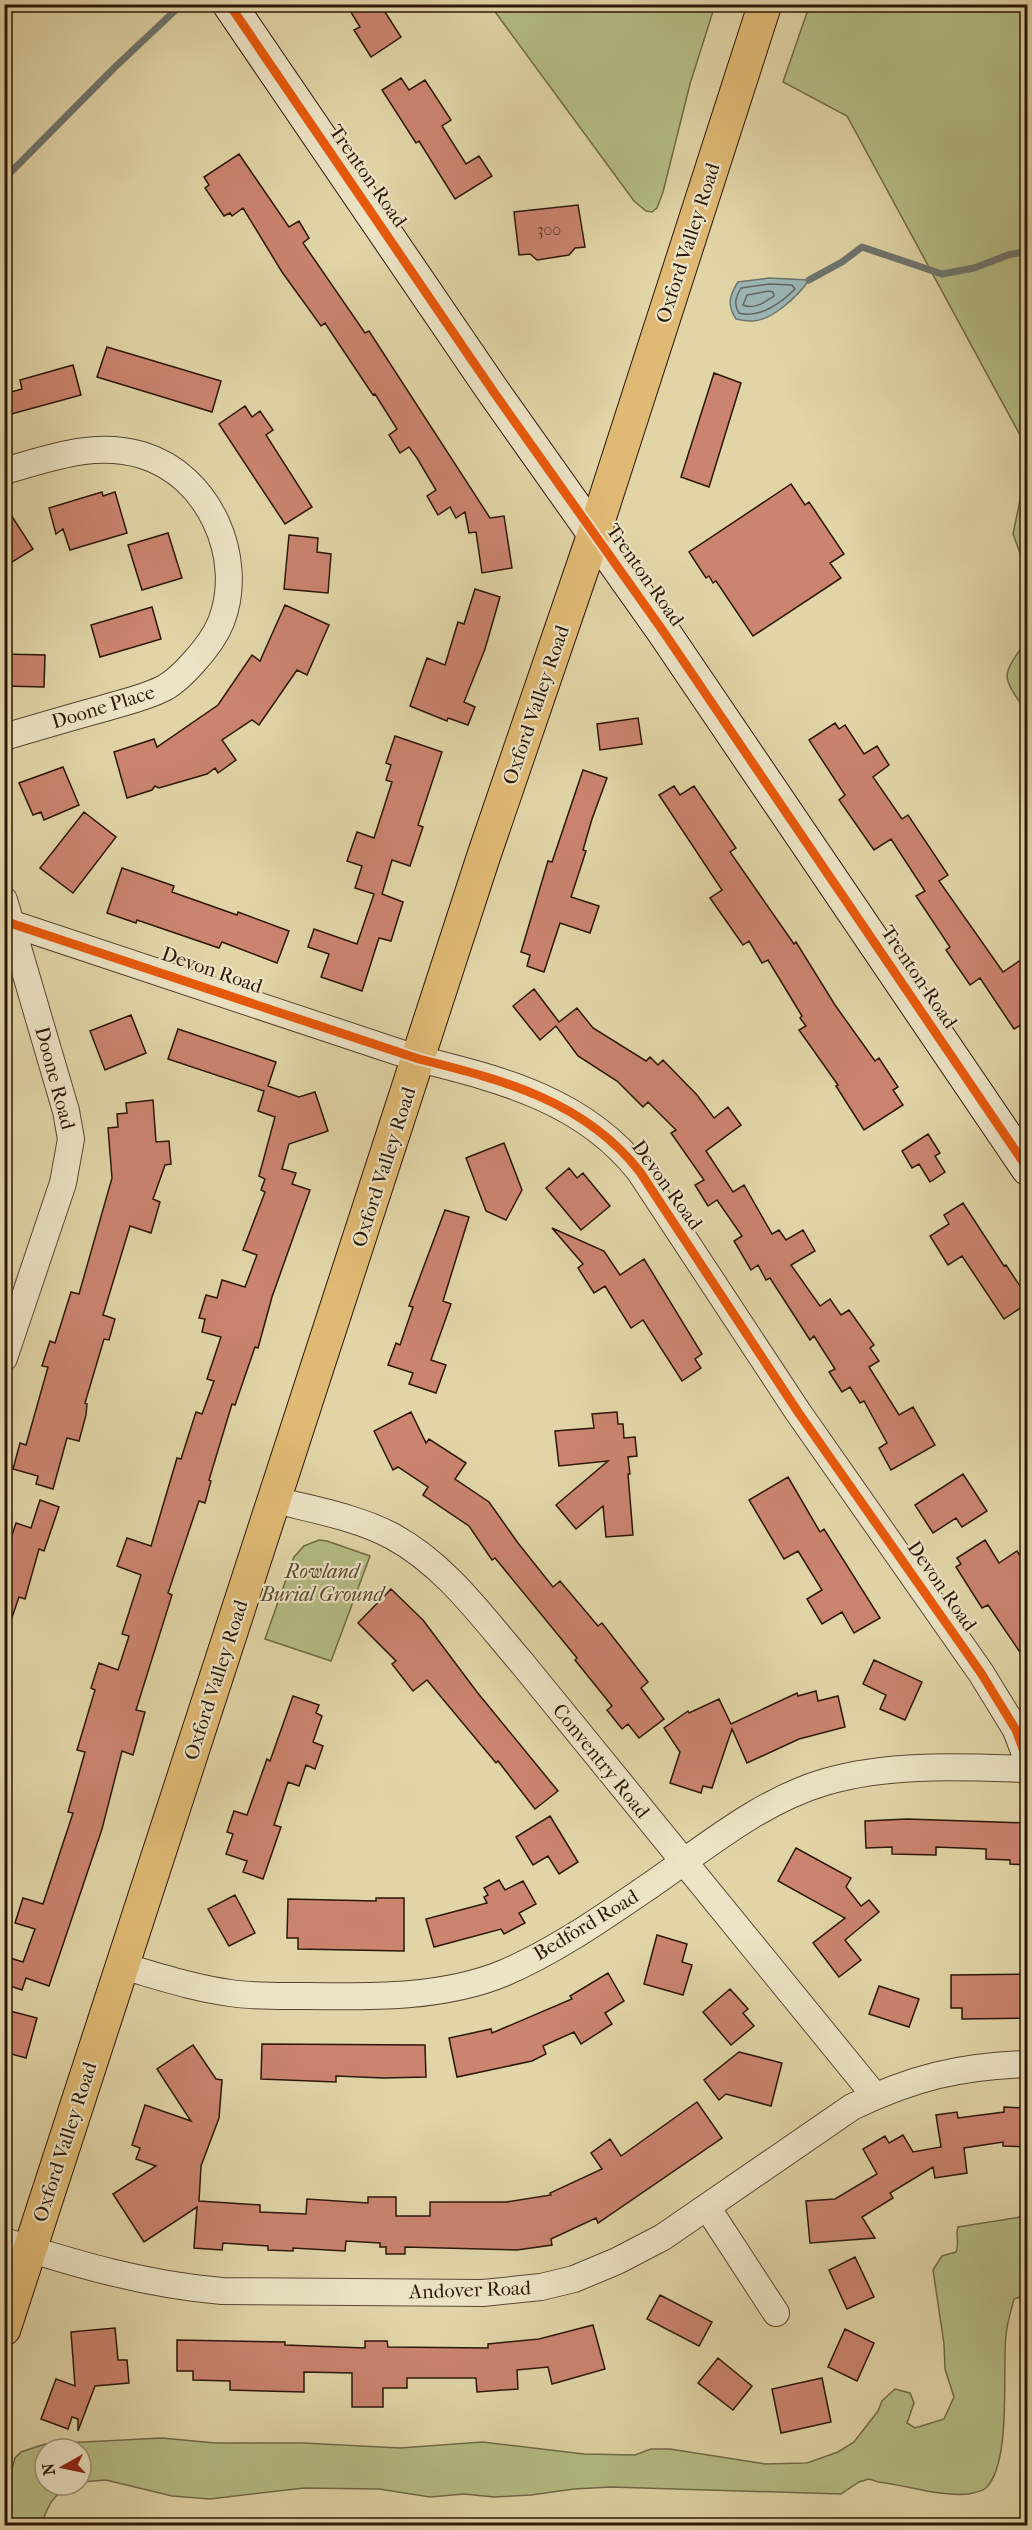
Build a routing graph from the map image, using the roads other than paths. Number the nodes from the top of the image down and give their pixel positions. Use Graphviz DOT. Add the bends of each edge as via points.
graph roads {
  1 [pos="228,4"];
  2 [pos="765,4"];
  3 [pos="4,471"];
  4 [pos="594,534"];
  5 [pos="4,737"];
  6 [pos="7,915"];
  7 [pos="419,1059"];
  8 [pos="1028,1169"];
  9 [pos="4,1358"];
  10 [pos="275,1500"];
  11 [pos="1028,1762"];
  12 [pos="1028,1769"];
  13 [pos="683,1863"];
  14 [pos="122,1966"];
  15 [pos="1028,2064"];
  16 [pos="875,2096"];
  17 [pos="707,2207"];
  18 [pos="17,2245"];
  19 [pos="776,2313"];
  20 [pos="4,2329"];
  1 -- 4 [label="main road, Trenton Road"];
  2 -- 4 [label="main road, Oxford Valley Road"];
  3 -- 5 [label="street, Doone Place" via="90,449 111,449 164,463 203,498 223,538 228,596 221,622 205,649 166,687"];
  4 -- 7 [label="main road, Oxford Valley Road"];
  4 -- 8 [label="main road, Trenton Road"];
  6 -- 7 [label="street, Devon Road"];
  6 -- 9 [label="street, Doone Road" via="71,1139 63,1183"];
  7 -- 10 [label="main road, Oxford Valley Road"];
  7 -- 11 [label="street, Devon Road" via="534,1094 571,1111 623,1150 798,1412 981,1673 1016,1730"];
  10 -- 13 [label="street, Conventry Road" via="391,1535 431,1563 522,1663"];
  10 -- 14 [label="main road, Oxford Valley Road"];
  12 -- 13 [label="street, Bedford Road" via="909,1769 824,1782 760,1810"];
  13 -- 14 [label="street, Bedford Road" via="553,1948 504,1973 462,1986 365,1997 252,1995 196,1987"];
  13 -- 16 [label="street, Conventry Road"];
  14 -- 18 [label="main road, Oxford Valley Road"];
  15 -- 16 [label="street, Andover Road" via="956,2070"];
  16 -- 17 [label="street, Andover Road" via="852,2107"];
  17 -- 18 [label="street, Andover Road" via="663,2237 574,2279 483,2293 184,2288 124,2277"];
  17 -- 19 [label="street"];
  18 -- 20 [label="main road, Oxford Valley Road"];
}
